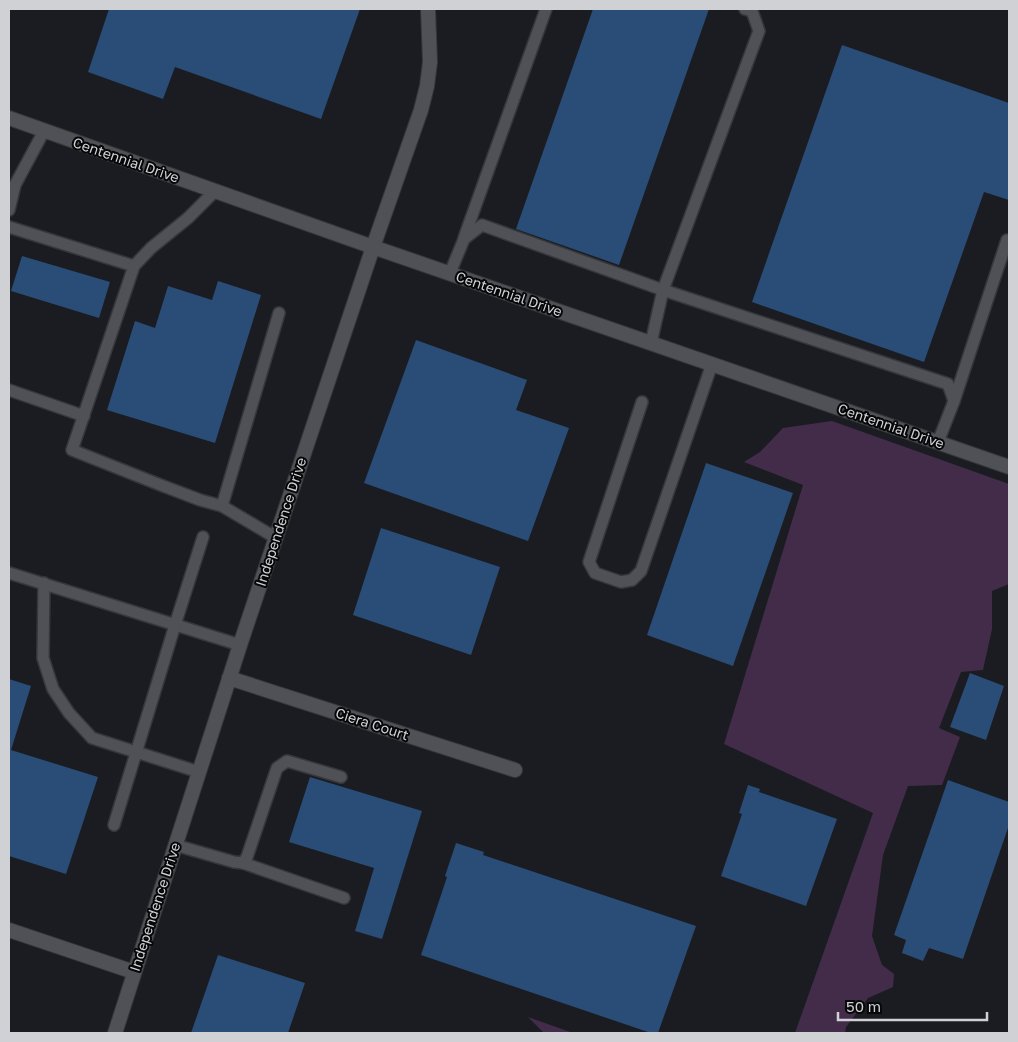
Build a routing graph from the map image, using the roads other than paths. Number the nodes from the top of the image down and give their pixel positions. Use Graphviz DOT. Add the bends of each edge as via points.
graph roads {
  1 [pos="428,9"];
  2 [pos="546,9"];
  3 [pos="745,9"];
  4 [pos="9,118"];
  5 [pos="44,131"];
  6 [pos="215,191"];
  7 [pos="9,210"];
  8 [pos="9,227"];
  9 [pos="464,239"];
  10 [pos="1007,240"];
  11 [pos="373,247"];
  12 [pos="134,266"];
  13 [pos="450,273"];
  14 [pos="664,290"];
  15 [pos="279,313"];
  16 [pos="651,343"];
  17 [pos="712,364"];
  18 [pos="9,390"];
  19 [pos="954,401"];
  20 [pos="642,402"];
  21 [pos="84,416"];
  22 [pos="938,442"];
  23 [pos="1009,467"];
  24 [pos="222,506"];
  25 [pos="203,537"];
  26 [pos="276,538"];
  27 [pos="9,572"];
  28 [pos="44,584"];
  29 [pos="175,625"];
  30 [pos="240,645"];
  31 [pos="229,678"];
  32 [pos="136,752"];
  33 [pos="515,770"];
  34 [pos="199,772"];
  35 [pos="341,777"];
  36 [pos="114,826"];
  37 [pos="175,845"];
  38 [pos="243,863"];
  39 [pos="344,898"];
  40 [pos="9,930"];
  41 [pos="134,972"];
  42 [pos="115,1033"];
  1 -- 11 [label="street, Independence Drive" via="430,62 427,86"];
  2 -- 9 [label="lane"];
  3 -- 14 [label="lane" via="752,11 759,31"];
  4 -- 5 [label="street, Centennial Drive"];
  5 -- 6 [label="street, Centennial Drive"];
  5 -- 7 [label="lane" via="15,185"];
  6 -- 11 [label="street, Centennial Drive"];
  6 -- 12 [label="lane"];
  8 -- 12 [label="lane"];
  9 -- 13 [label="lane"];
  9 -- 14 [label="lane" via="482,225"];
  10 -- 19 [label="lane"];
  11 -- 13 [label="street, Centennial Drive"];
  11 -- 26 [label="street, Independence Drive"];
  12 -- 21 [label="lane"];
  13 -- 16 [label="street, Centennial Drive"];
  14 -- 16 [label="lane"];
  14 -- 19 [label="lane" via="948,384"];
  15 -- 24 [label="lane"];
  16 -- 17 [label="street, Centennial Drive"];
  17 -- 20 [label="lane" via="641,571 632,580 621,582 595,573 589,562"];
  17 -- 22 [label="street, Centennial Drive"];
  18 -- 21 [label="lane"];
  19 -- 22 [label="lane"];
  21 -- 24 [label="lane" via="72,450"];
  22 -- 23 [label="street, Centennial Drive"];
  24 -- 26 [label="lane"];
  25 -- 29 [label="lane"];
  26 -- 30 [label="street, Independence Drive"];
  27 -- 28 [label="lane"];
  28 -- 29 [label="lane"];
  28 -- 32 [label="lane" via="43,658 53,689 68,713 92,738"];
  29 -- 30 [label="lane"];
  29 -- 32 [label="lane"];
  30 -- 31 [label="street, Independence Drive"];
  31 -- 33 [label="street, Ciera Court"];
  31 -- 34 [label="street, Independence Drive"];
  32 -- 34 [label="lane"];
  32 -- 36 [label="lane"];
  34 -- 37 [label="street, Independence Drive"];
  35 -- 38 [label="lane" via="287,761 277,768"];
  37 -- 38 [label="lane"];
  37 -- 41 [label="street, Independence Drive"];
  38 -- 39 [label="lane"];
  40 -- 41 [label="street"];
  41 -- 42 [label="street, Independence Drive"];
}
